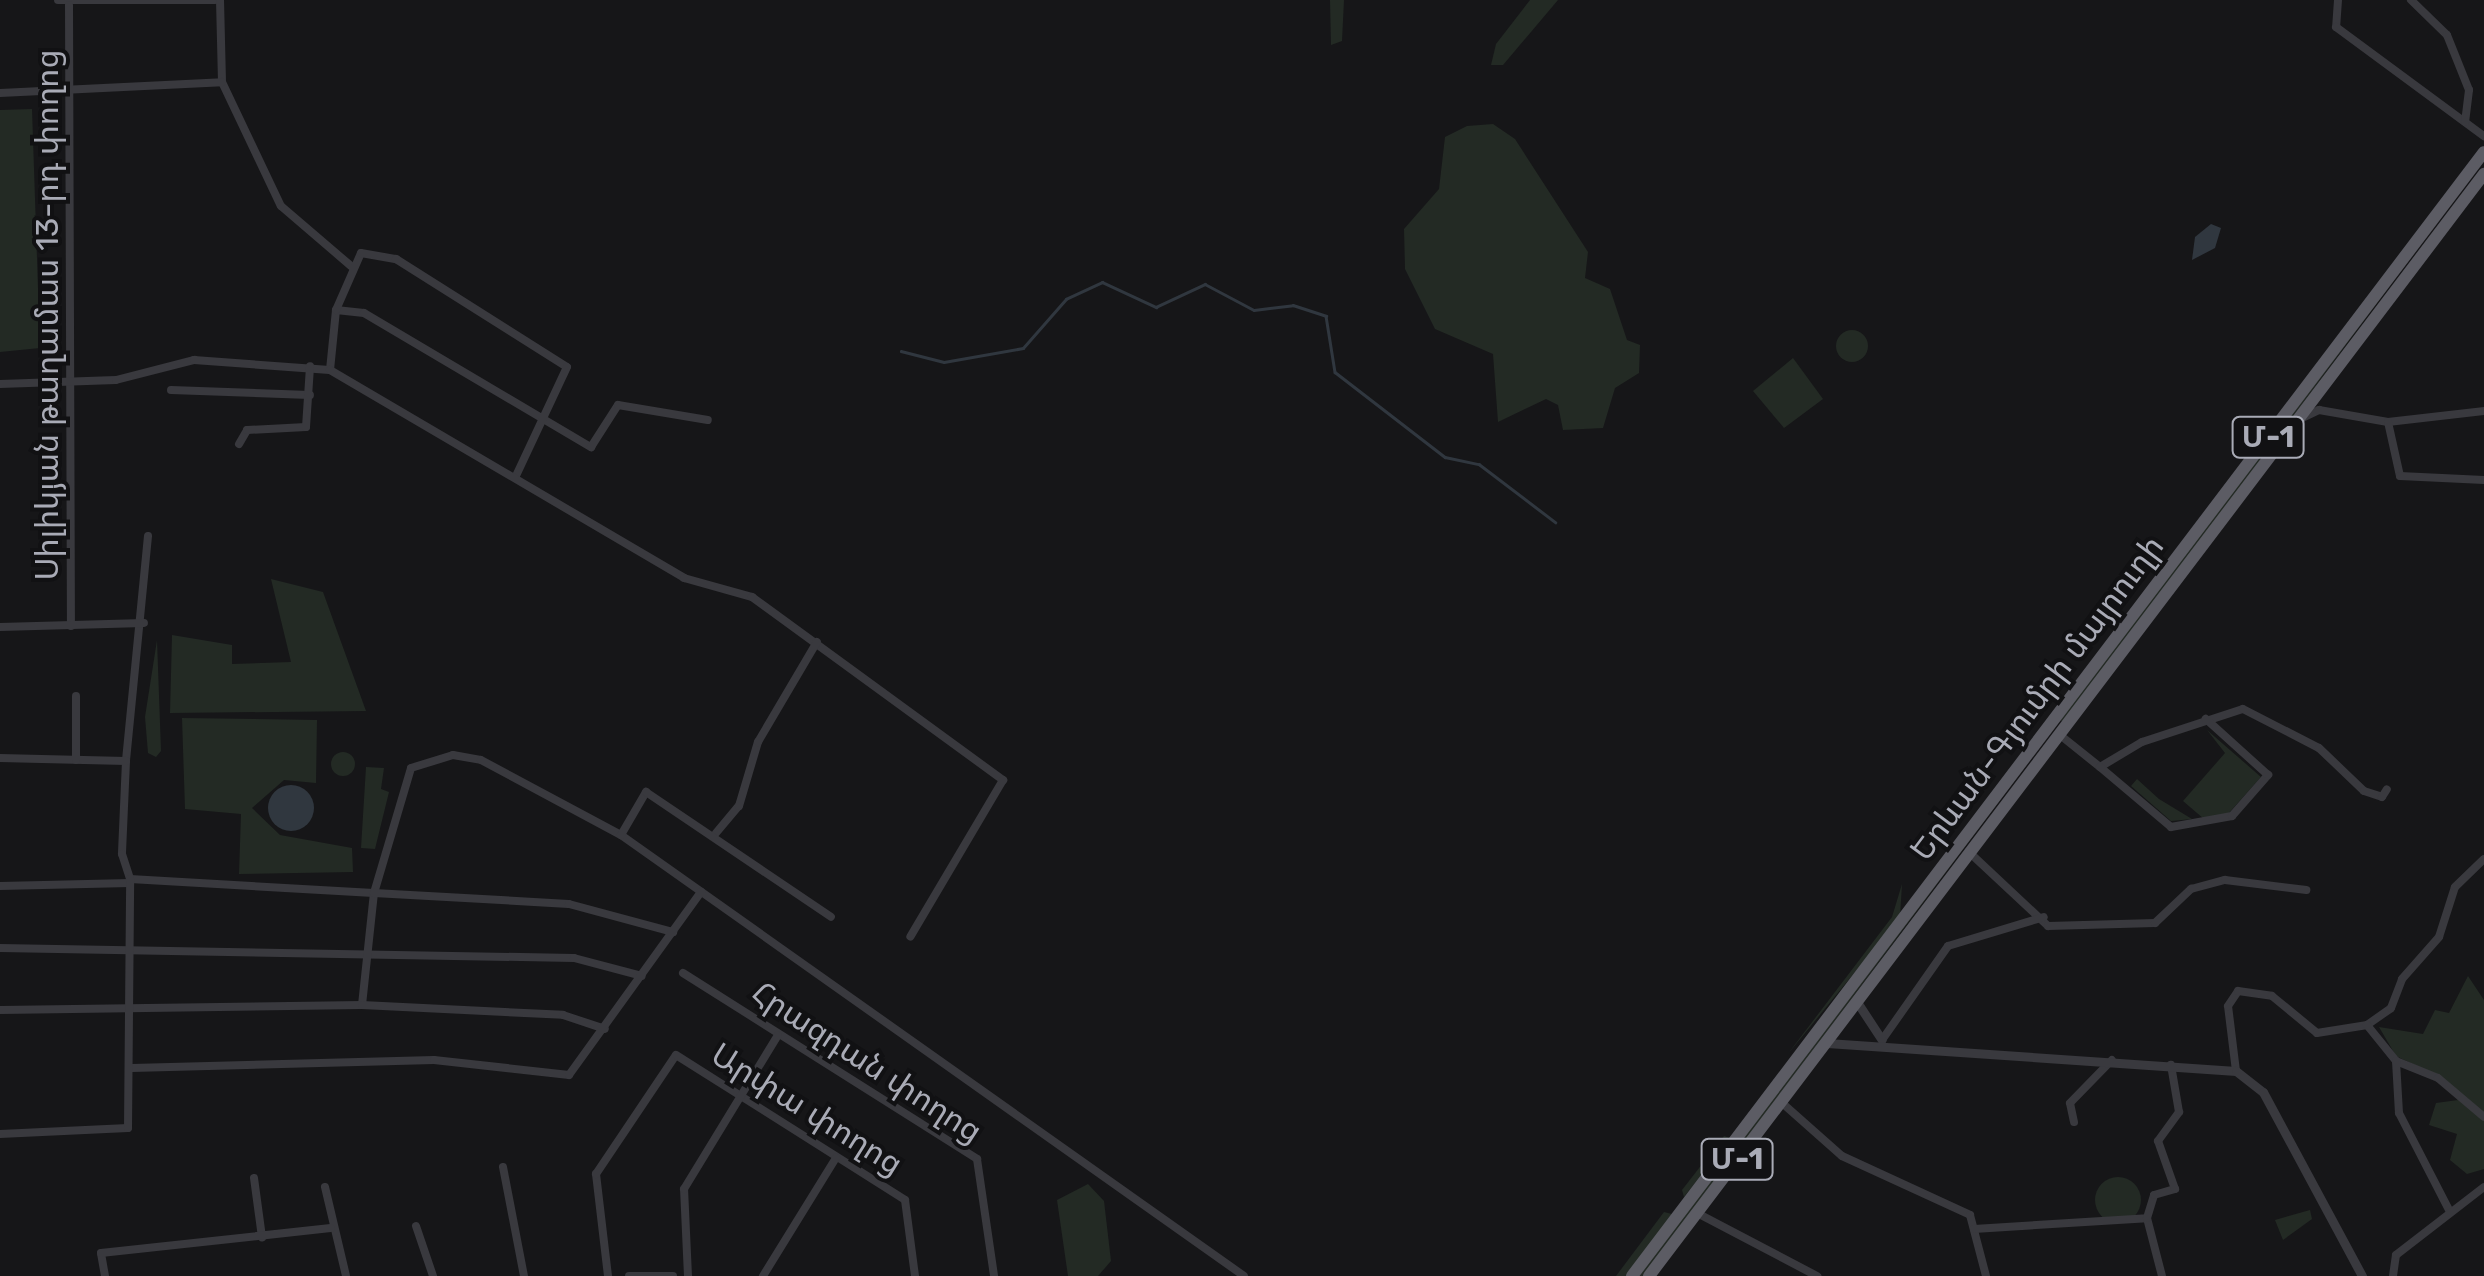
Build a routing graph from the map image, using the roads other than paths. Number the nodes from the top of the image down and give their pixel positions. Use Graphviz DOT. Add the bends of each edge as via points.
graph roads {
  1 [pos="58,0"];
  2 [pos="218,0"];
  3 [pos="2335,0"];
  4 [pos="2411,0"];
  5 [pos="69,5"];
  6 [pos="222,82"];
  7 [pos="73,88"];
  8 [pos="0,93"];
  9 [pos="2466,122"];
  10 [pos="2484,136"];
  11 [pos="2484,152"];
  12 [pos="2484,174"];
  13 [pos="350,266"];
  14 [pos="336,310"];
  15 [pos="310,366"];
  16 [pos="330,370"];
  17 [pos="0,384"];
  18 [pos="70,384"];
  19 [pos="171,390"];
  20 [pos="310,395"];
  21 [pos="2484,411"];
  22 [pos="545,419"];
  23 [pos="708,420"];
  24 [pos="2298,420"];
  25 [pos="2388,422"];
  26 [pos="238,444"];
  27 [pos="516,476"];
  28 [pos="2484,480"];
  29 [pos="148,536"];
  30 [pos="144,623"];
  31 [pos="71,626"];
  32 [pos="0,627"];
  33 [pos="816,642"];
  34 [pos="76,696"];
  35 [pos="2206,719"];
  36 [pos="2058,730"];
  37 [pos="0,758"];
  38 [pos="76,760"];
  39 [pos="126,761"];
  40 [pos="2100,767"];
  41 [pos="2387,789"];
  42 [pos="716,833"];
  43 [pos="620,835"];
  44 [pos="1970,854"];
  45 [pos="2484,858"];
  46 [pos="130,881"];
  47 [pos="0,886"];
  48 [pos="2306,890"];
  49 [pos="700,892"];
  50 [pos="374,893"];
  51 [pos="831,917"];
  52 [pos="2044,917"];
  53 [pos="673,932"];
  54 [pos="910,937"];
  55 [pos="0,948"];
  56 [pos="129,948"];
  57 [pos="368,950"];
  58 [pos="683,974"];
  59 [pos="642,976"];
  60 [pos="1857,1002"];
  61 [pos="362,1005"];
  62 [pos="131,1007"];
  63 [pos="0,1010"];
  64 [pos="2367,1025"];
  65 [pos="605,1029"];
  66 [pos="778,1035"];
  67 [pos="1882,1040"];
  68 [pos="1827,1043"];
  69 [pos="2112,1060"];
  70 [pos="2396,1061"];
  71 [pos="2171,1065"];
  72 [pos="132,1068"];
  73 [pos="2236,1071"];
  74 [pos="740,1096"];
  75 [pos="1781,1102"];
  76 [pos="2484,1117"];
  77 [pos="2074,1122"];
  78 [pos="0,1134"];
  79 [pos="836,1158"];
  80 [pos="503,1167"];
  81 [pos="254,1178"];
  82 [pos="326,1186"];
  83 [pos="2484,1187"];
  84 [pos="2449,1210"];
  85 [pos="1697,1213"];
  86 [pos="2147,1218"];
  87 [pos="416,1226"];
  88 [pos="330,1228"];
  89 [pos="1974,1230"];
  90 [pos="262,1237"];
  91 [pos="105,1276"];
  92 [pos="346,1276"];
  93 [pos="433,1276"];
  94 [pos="524,1276"];
  95 [pos="608,1276"];
  96 [pos="629,1276"];
  97 [pos="673,1276"];
  98 [pos="688,1276"];
  99 [pos="763,1276"];
  100 [pos="915,1276"];
  101 [pos="994,1276"];
  102 [pos="1244,1276"];
  103 [pos="1632,1276"];
  104 [pos="1649,1276"];
  105 [pos="1816,1276"];
  106 [pos="1986,1276"];
  107 [pos="2162,1276"];
  108 [pos="2362,1276"];
  109 [pos="2392,1276"];
  1 -- 5 [label="street"];
  2 -- 5 [label="street"];
  2 -- 6 [label="street"];
  3 -- 9 [label="street" via="2336,27"];
  4 -- 9 [label="street" via="2448,36 2469,90"];
  5 -- 7 [label="street, Սիլիկյան թաղամաս 13-րդ փողոց"];
  6 -- 7 [label="street"];
  6 -- 13 [label="street" via="282,206"];
  7 -- 8 [label="street"];
  7 -- 18 [label="street, Սիլիկյան թաղամաս 13-րդ փողոց"];
  9 -- 10 [label="street"];
  11 -- 36 [label="highway, Երևան-Գյումրի մայրուղի / Մ-1"];
  12 -- 24 [label="highway, Երևան-Գյումրի մայրուղի / Մ-1"];
  14 -- 16 [label="street"];
  14 -- 22 [label="street" via="364,313"];
  14 -- 22 [label="street" via="361,253 396,258 568,368"];
  15 -- 16 [label="street"];
  15 -- 18 [label="street" via="194,360"];
  15 -- 20 [label="street"];
  16 -- 27 [label="street"];
  17 -- 18 [label="street"];
  18 -- 31 [label="street, Սիլիկյան թաղամաս 13-րդ փողոց"];
  19 -- 20 [label="street"];
  20 -- 26 [label="street" via="306,427 246,430"];
  21 -- 25 [label="street"];
  22 -- 23 [label="street" via="592,446 618,404"];
  22 -- 27 [label="street"];
  24 -- 25 [label="street" via="2319,410"];
  24 -- 36 [label="highway, Երևան-Գյումրի մայրուղի / Մ-1"];
  25 -- 28 [label="street" via="2400,476"];
  27 -- 33 [label="street" via="684,578 752,597"];
  29 -- 30 [label="street"];
  30 -- 31 [label="street"];
  30 -- 39 [label="street"];
  31 -- 32 [label="street"];
  33 -- 42 [label="street" via="758,742 739,806"];
  33 -- 54 [label="street" via="1003,780"];
  34 -- 38 [label="street"];
  35 -- 40 [label="street"];
  35 -- 40 [label="street" via="2268,775 2232,816 2171,827"];
  35 -- 41 [label="street" via="2243,709 2319,748 2364,792 2382,797"];
  36 -- 40 [label="street"];
  36 -- 44 [label="highway, Երևան-Գյումրի մայրուղի / Մ-1"];
  36 -- 103 [label="highway, Երևան-Գյումրի մայրուղի / Մ-1"];
  37 -- 38 [label="street"];
  38 -- 39 [label="street"];
  39 -- 46 [label="street" via="122,854"];
  42 -- 43 [label="street" via="646,792"];
  42 -- 51 [label="street"];
  43 -- 49 [label="street"];
  43 -- 50 [label="street" via="481,760 427,758 405,778"];
  44 -- 52 [label="street"];
  44 -- 60 [label="highway, Երևան-Գյումրի մայրուղի / Մ-1"];
  45 -- 64 [label="street" via="2456,888 2439,937 2402,978 2391,1008"];
  46 -- 47 [label="street"];
  46 -- 50 [label="street"];
  46 -- 56 [label="street"];
  48 -- 52 [label="street" via="2225,880 2190,889 2155,923 2048,926"];
  49 -- 53 [label="street"];
  49 -- 102 [label="street"];
  50 -- 53 [label="street" via="570,904"];
  50 -- 57 [label="street"];
  52 -- 67 [label="street" via="1948,946"];
  53 -- 59 [label="street"];
  55 -- 56 [label="street"];
  56 -- 57 [label="street"];
  56 -- 62 [label="street"];
  57 -- 59 [label="street" via="574,958"];
  57 -- 61 [label="street"];
  58 -- 66 [label="street, Հրազդան փողոց"];
  59 -- 65 [label="street"];
  60 -- 67 [label="street"];
  60 -- 68 [label="highway, Երևան-Գյումրի մայրուղի / Մ-1"];
  61 -- 62 [label="street"];
  61 -- 65 [label="street" via="563,1016"];
  62 -- 63 [label="street"];
  62 -- 72 [label="street"];
  64 -- 70 [label="street"];
  64 -- 73 [label="street" via="2318,1033 2272,996 2238,992 2228,1006"];
  65 -- 72 [label="street" via="569,1075 434,1060"];
  66 -- 74 [label="street"];
  66 -- 101 [label="street, Հրազդան փողոց" via="977,1159"];
  67 -- 68 [label="street"];
  67 -- 69 [label="street"];
  68 -- 75 [label="highway, Երևան-Գյումրի մայրուղի / Մ-1"];
  69 -- 71 [label="street"];
  69 -- 77 [label="street" via="2070,1102"];
  70 -- 76 [label="street" via="2438,1078"];
  70 -- 84 [label="street" via="2399,1113"];
  71 -- 73 [label="street"];
  71 -- 86 [label="street" via="2179,1112 2158,1141 2175,1189 2154,1195"];
  72 -- 78 [label="street" via="128,1128"];
  73 -- 108 [label="street" via="2263,1092"];
  74 -- 79 [label="street, Արփա փողոց"];
  74 -- 95 [label="street, Արփա փողոց" via="668,1056 596,1174"];
  74 -- 98 [label="street" via="684,1190"];
  75 -- 85 [label="highway, Երևան-Գյումրի մայրուղի / Մ-1"];
  75 -- 89 [label="street" via="1842,1156 1970,1215"];
  79 -- 99 [label="street"];
  79 -- 100 [label="street, Արփա փողոց" via="906,1200"];
  80 -- 94 [label="street"];
  81 -- 90 [label="street"];
  82 -- 88 [label="street"];
  83 -- 84 [label="street"];
  84 -- 109 [label="street" via="2396,1255"];
  85 -- 104 [label="highway, Երևան-Գյումրի մայրուղի / Մ-1"];
  85 -- 105 [label="street"];
  86 -- 89 [label="street"];
  86 -- 107 [label="street"];
  87 -- 93 [label="street"];
  88 -- 90 [label="street"];
  88 -- 92 [label="street"];
  89 -- 106 [label="street"];
  90 -- 91 [label="street" via="101,1253"];
  96 -- 97 [label="street"];
}
